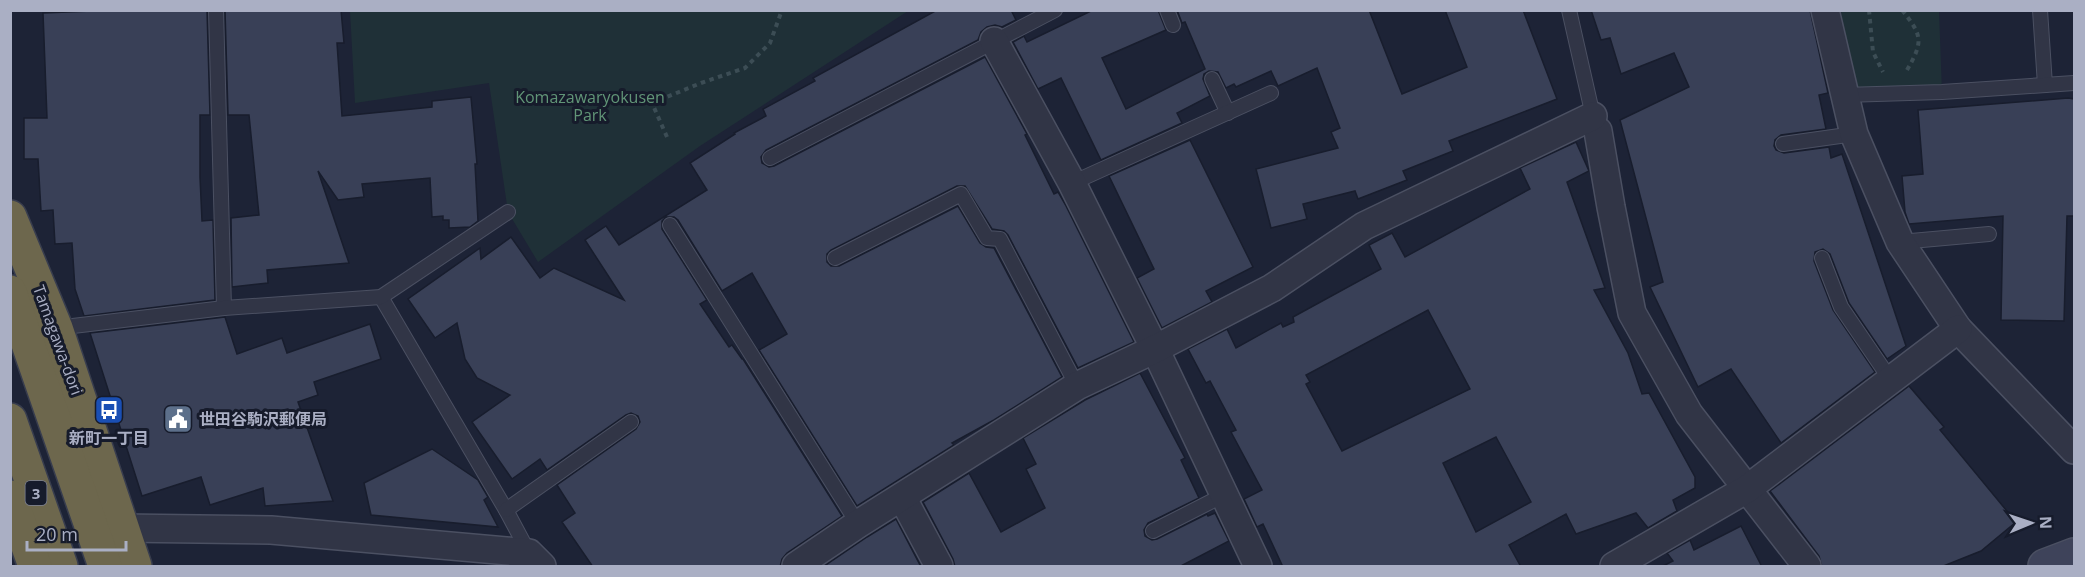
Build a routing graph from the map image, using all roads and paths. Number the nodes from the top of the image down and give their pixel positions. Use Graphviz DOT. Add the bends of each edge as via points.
graph roads {
  1 [pos="216,10"];
  2 [pos="782,10"];
  3 [pos="1055,10"];
  4 [pos="1167,10"];
  5 [pos="1569,10"];
  6 [pos="1826,10"];
  7 [pos="1869,10"];
  8 [pos="1902,10"];
  9 [pos="2040,10"];
  10 [pos="1173,25"];
  11 [pos="994,41"];
  12 [pos="1889,75"];
  13 [pos="1903,75"];
  14 [pos="1212,79"];
  15 [pos="2074,83"];
  16 [pos="2045,85"];
  17 [pos="1271,93"];
  18 [pos="1844,95"];
  19 [pos="1228,113"];
  20 [pos="1595,123"];
  21 [pos="1854,134"];
  22 [pos="667,137"];
  23 [pos="1784,144"];
  24 [pos="770,158"];
  25 [pos="1072,183"];
  26 [pos="508,212"];
  27 [pos="10,217"];
  28 [pos="670,225"];
  29 [pos="1989,234"];
  30 [pos="1900,242"];
  31 [pos="835,258"];
  32 [pos="1822,258"];
  33 [pos="10,292"];
  34 [pos="381,297"];
  35 [pos="224,308"];
  36 [pos="56,328"];
  37 [pos="1958,329"];
  38 [pos="1155,349"];
  39 [pos="1890,379"];
  40 [pos="1077,386"];
  41 [pos="10,420"];
  42 [pos="631,422"];
  43 [pos="2074,450"];
  44 [pos="1747,489"];
  45 [pos="1224,495"];
  46 [pos="10,497"];
  47 [pos="902,498"];
  48 [pos="506,510"];
  49 [pos="858,524"];
  50 [pos="121,528"];
  51 [pos="1153,531"];
  52 [pos="2074,555"];
  53 [pos="535,560"];
  54 [pos="35,567"];
  55 [pos="61,567"];
  56 [pos="105,567"];
  57 [pos="135,567"];
  58 [pos="796,567"];
  59 [pos="939,567"];
  60 [pos="1258,567"];
  61 [pos="1614,567"];
  62 [pos="1807,567"];
  63 [pos="2045,567"];
  1 -- 35 [label="lane"];
  2 -- 22 [label="path" via="770,43 745,68 652,103"];
  3 -- 11 [label="lane"];
  4 -- 10 [label="lane"];
  5 -- 20 [label="lane"];
  6 -- 18 [label="street"];
  7 -- 12 [label="path" via="1873,52 1883,72"];
  8 -- 13 [label="path" via="1919,32 1919,43"];
  9 -- 16 [label="lane"];
  11 -- 24 [label="lane"];
  11 -- 25 [label="street"];
  14 -- 19 [label="lane"];
  15 -- 16 [label="lane"];
  16 -- 18 [label="lane"];
  17 -- 19 [label="lane"];
  18 -- 21 [label="street"];
  19 -- 25 [label="lane"];
  20 -- 38 [label="street" via="1364,226 1272,288"];
  20 -- 44 [label="street" via="1632,314 1689,414"];
  21 -- 23 [label="lane"];
  21 -- 30 [label="street"];
  25 -- 38 [label="street"];
  26 -- 34 [label="lane"];
  27 -- 36 [label="highway, Tamagawa-dori"];
  28 -- 49 [label="lane"];
  29 -- 30 [label="lane"];
  30 -- 37 [label="street"];
  31 -- 40 [label="lane" via="961,194 987,238 1000,239"];
  32 -- 39 [label="lane" via="1841,307"];
  33 -- 56 [label="highway"];
  34 -- 35 [label="lane"];
  34 -- 48 [label="lane"];
  35 -- 36 [label="lane"];
  36 -- 50 [label="highway, Tamagawa-dori"];
  37 -- 39 [label="street"];
  37 -- 43 [label="street"];
  38 -- 40 [label="street"];
  38 -- 45 [label="street"];
  39 -- 44 [label="street"];
  40 -- 47 [label="street"];
  41 -- 55 [label="highway, 3"];
  42 -- 48 [label="lane"];
  44 -- 61 [label="street"];
  44 -- 62 [label="street"];
  45 -- 51 [label="lane"];
  45 -- 60 [label="street"];
  46 -- 54 [label="highway"];
  47 -- 49 [label="street"];
  47 -- 59 [label="street"];
  48 -- 53 [label="lane"];
  49 -- 58 [label="street"];
  50 -- 53 [label="street" via="271,530"];
  50 -- 57 [label="highway, Tamagawa-dori"];
  52 -- 63 [label="street"];
}
